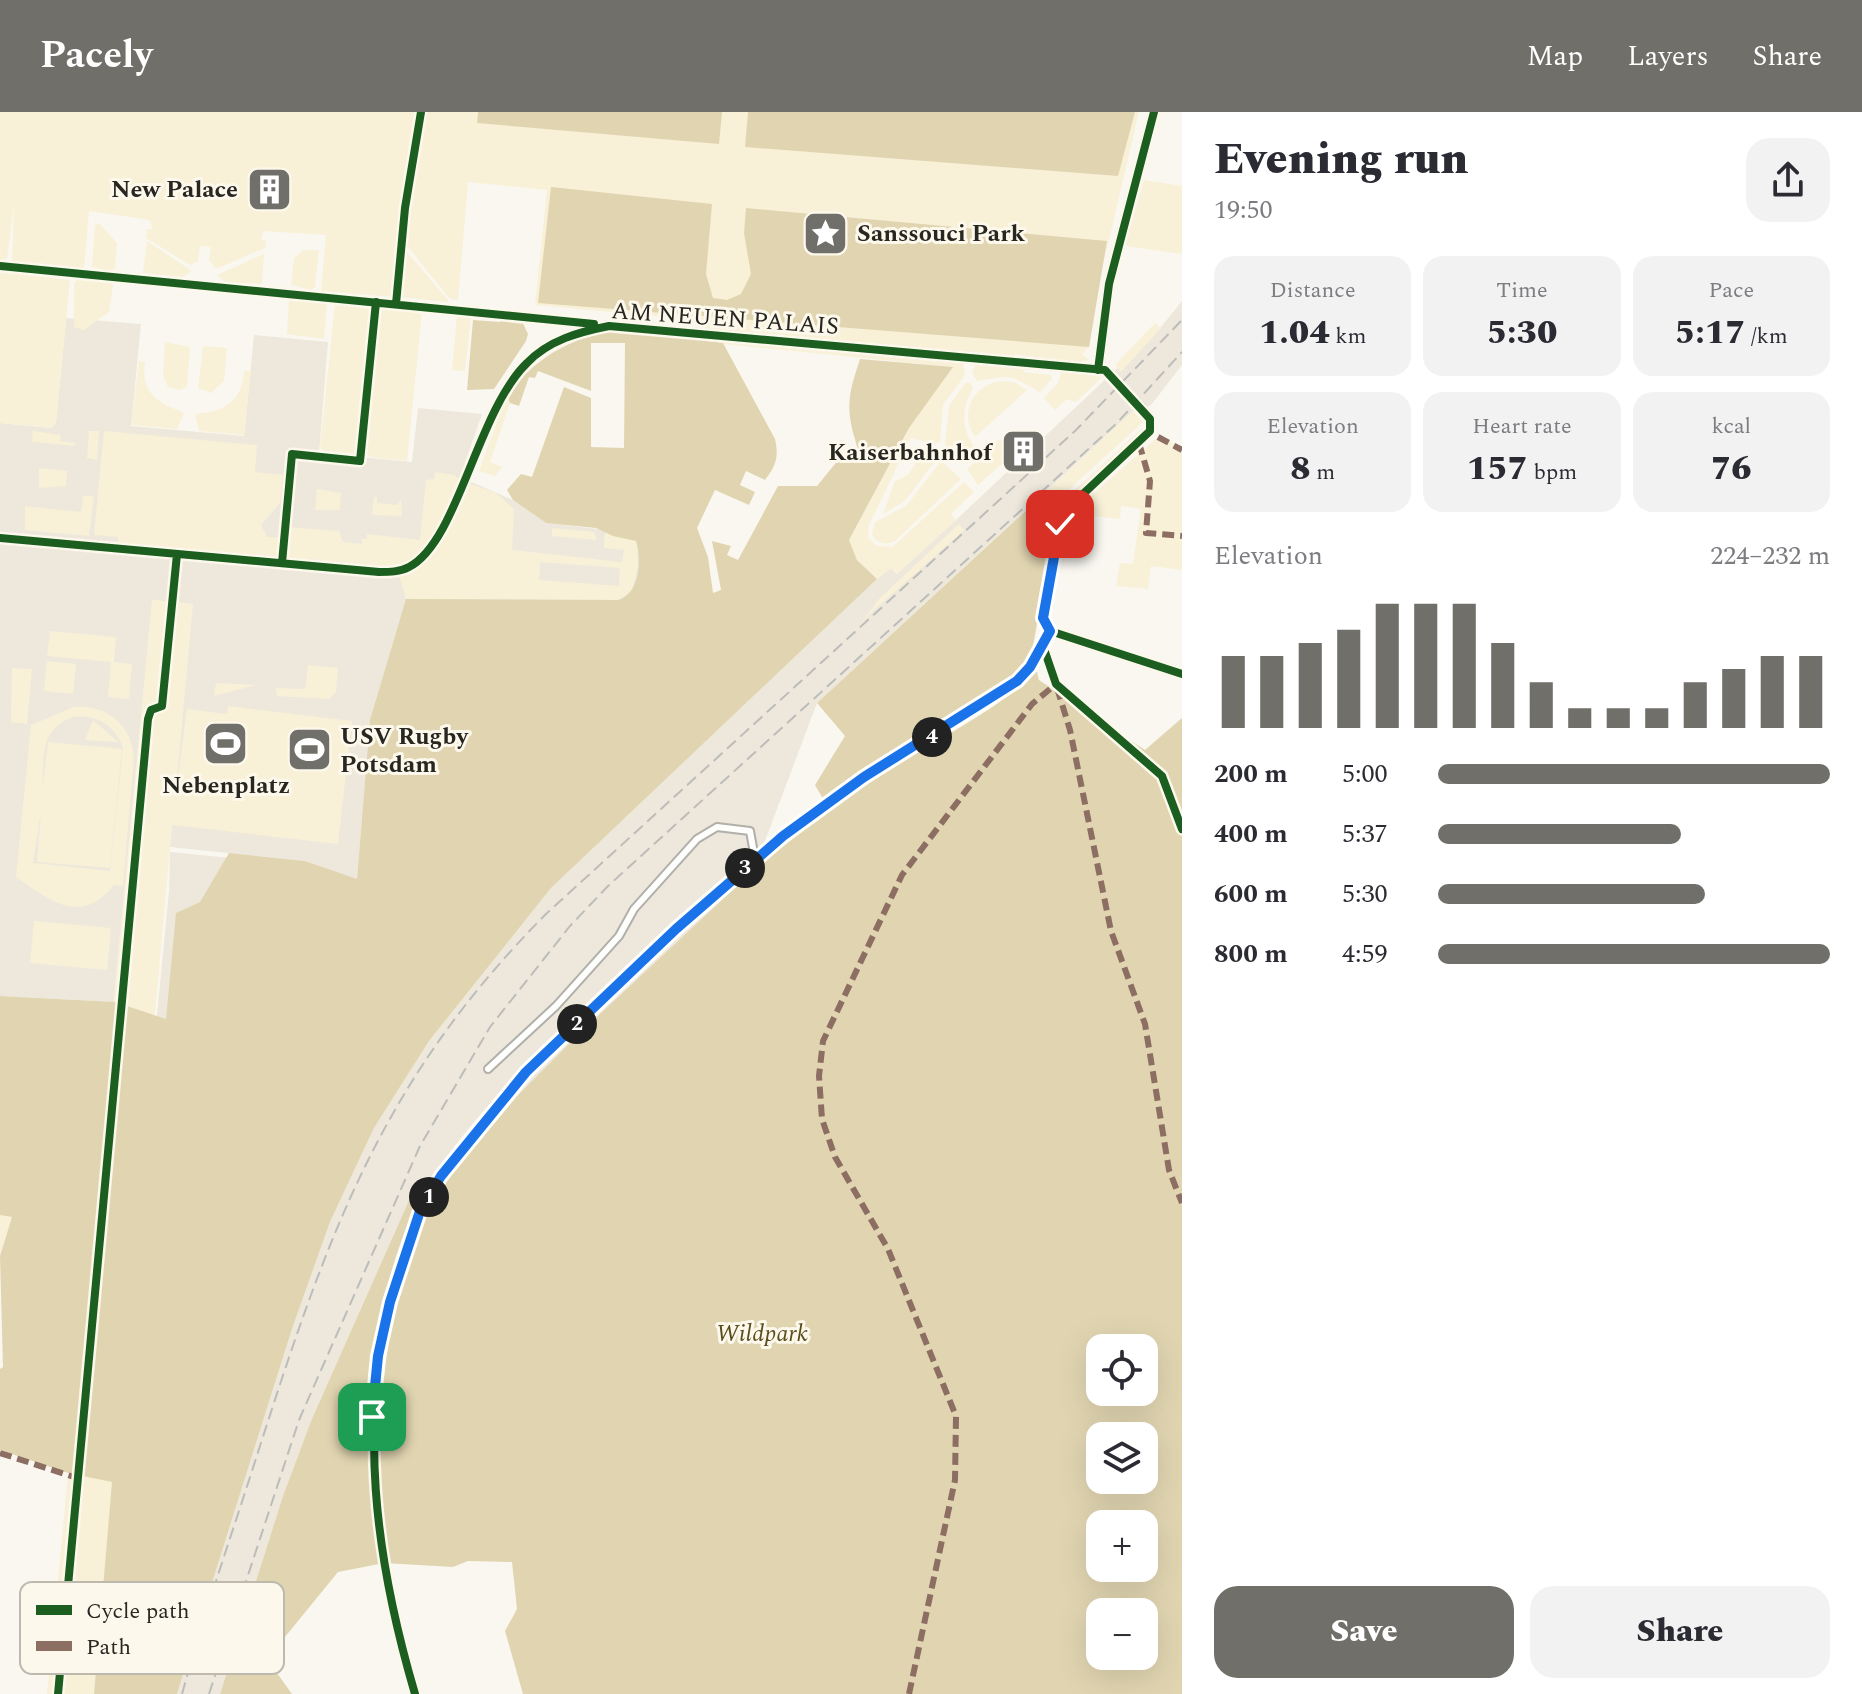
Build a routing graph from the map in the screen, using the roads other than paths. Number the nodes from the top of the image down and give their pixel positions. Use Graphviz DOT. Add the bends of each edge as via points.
graph roads {
  1 [pos="1154,112"];
  2 [pos="1098,370"];
  3 [pos="1114,379"];
  4 [pos="1139,406"];
  5 [pos="0,538"];
  6 [pos="1050,631"];
  7 [pos="1182,674"];
  8 [pos="755,859"];
  9 [pos="488,1069"];
  10 [pos="415,1694"];
  1 -- 2 [label="street" via="1109,284"];
  2 -- 3 [label="street"];
  2 -- 5 [label="street, AM NEUEN PALAIS" via="609,326 542,350 511,380 491,413 437,540 408,568 379,572"];
  4 -- 6 [label="street" via="1150,419 1150,431 1065,511 1043,618"];
  6 -- 7 [label="street"];
  6 -- 8 [label="street" via="1030,667 999,695 864,777"];
  8 -- 9 [label="street" via="750,831 717,827 697,839 556,1006"];
  8 -- 10 [label="street" via="526,1072 441,1176 420,1211 378,1356 372,1439 378,1530"];
}
